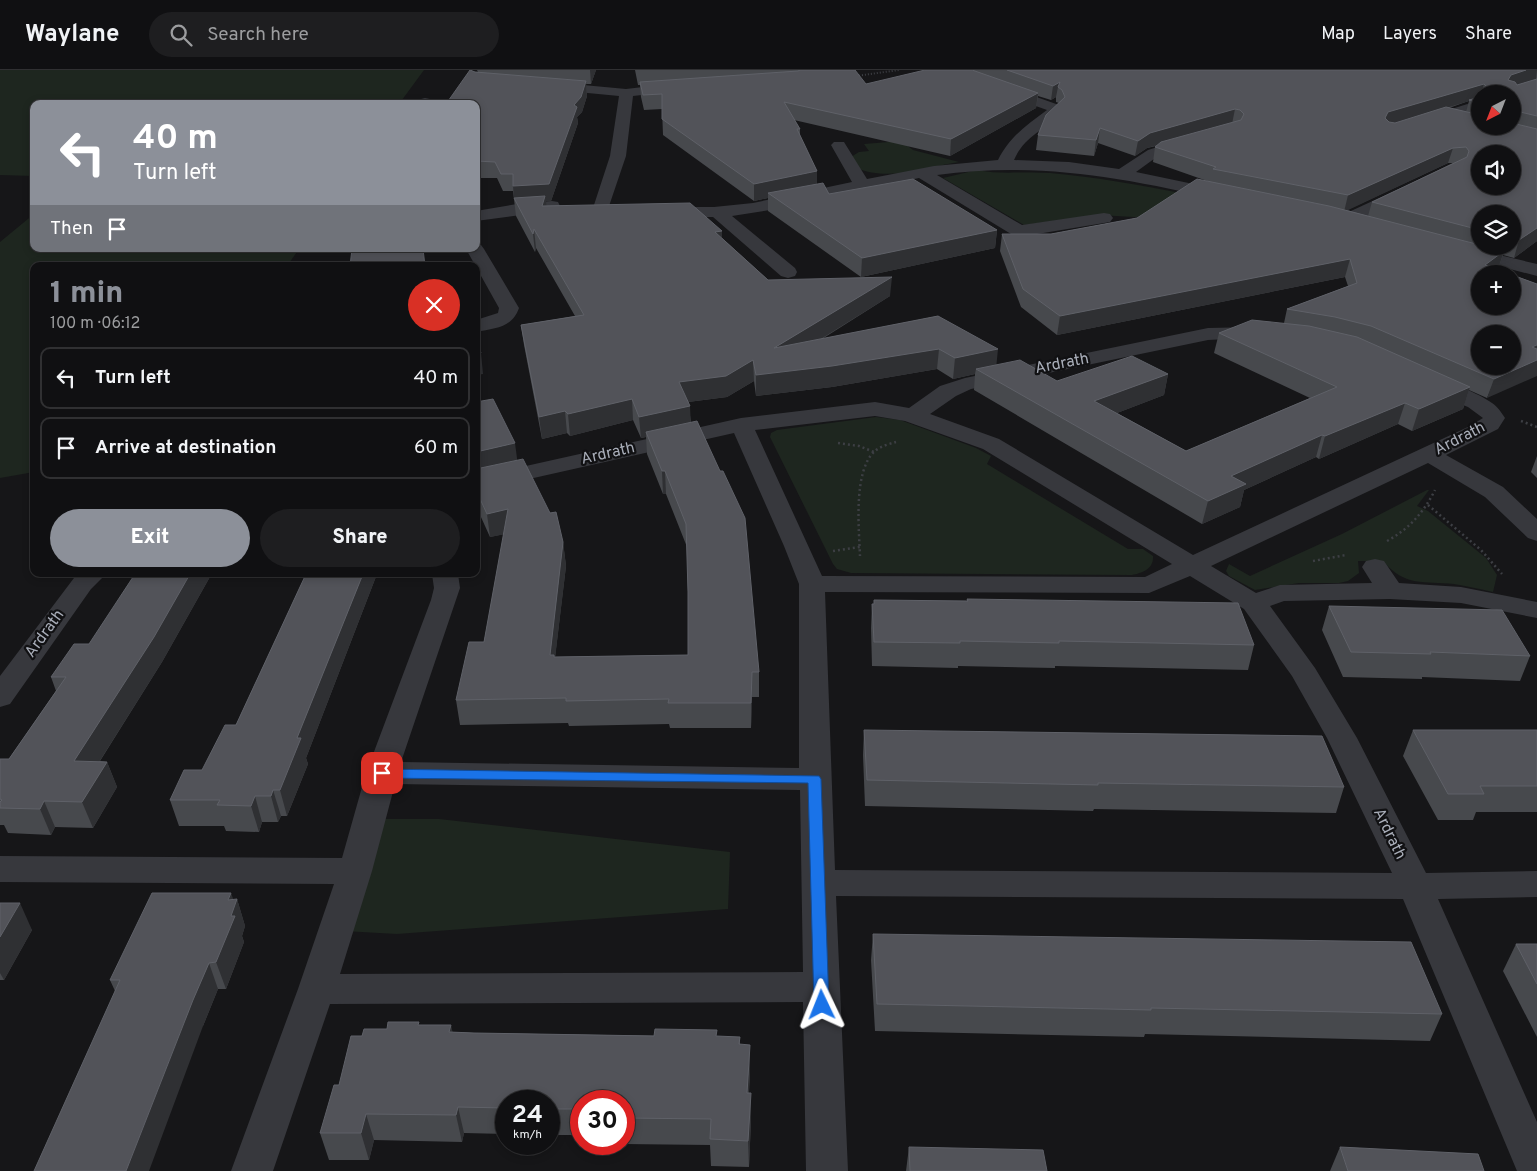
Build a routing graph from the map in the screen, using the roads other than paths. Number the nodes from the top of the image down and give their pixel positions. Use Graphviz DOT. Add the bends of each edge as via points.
graph roads {
  1 [pos="948,70"];
  2 [pos="536,85"];
  3 [pos="695,86"];
  4 [pos="626,92"];
  5 [pos="1471,107"];
  6 [pos="1442,116"];
  7 [pos="1465,123"];
  8 [pos="1414,125"];
  9 [pos="1205,137"];
  10 [pos="839,145"];
  11 [pos="1004,164"];
  12 [pos="923,174"];
  13 [pos="1122,174"];
  14 [pos="864,184"];
  15 [pos="1418,185"];
  16 [pos="1240,199"];
  17 [pos="566,206"];
  18 [pos="583,207"];
  19 [pos="601,208"];
  20 [pos="618,209"];
  21 [pos="651,211"];
  22 [pos="718,212"];
  23 [pos="480,215"];
  24 [pos="1328,217"];
  25 [pos="1104,218"];
  26 [pos="1346,220"];
  27 [pos="1374,228"];
  28 [pos="1454,249"];
  29 [pos="477,252"];
  30 [pos="1537,270"];
  31 [pos="788,272"];
  32 [pos="480,325"];
  33 [pos="1274,334"];
  34 [pos="1417,378"];
  35 [pos="922,419"];
  36 [pos="740,425"];
  37 [pos="1428,454"];
  38 [pos="480,483"];
  39 [pos="1537,532"];
  40 [pos="1193,566"];
  41 [pos="1376,567"];
  42 [pos="89,577"];
  43 [pos="445,577"];
  44 [pos="812,584"];
  45 [pos="1390,591"];
  46 [pos="1254,603"];
  47 [pos="1537,610"];
  48 [pos="0,697"];
  49 [pos="382,773"];
  50 [pos="815,779"];
  51 [pos="0,869"];
  52 [pos="355,871"];
  53 [pos="818,883"];
  54 [pos="1537,884"];
  55 [pos="1414,886"];
  56 [pos="821,987"];
  57 [pos="317,989"];
  58 [pos="1537,1169"];
  59 [pos="252,1171"];
  60 [pos="827,1171"];
  1 -- 11 [label="street" via="1054,108 1052,114 1016,140"];
  2 -- 4 [label="street"];
  3 -- 4 [label="street"];
  4 -- 19 [label="street" via="618,156"];
  5 -- 6 [label="street"];
  6 -- 7 [label="street"];
  6 -- 8 [label="street"];
  9 -- 13 [label="street" via="1153,153"];
  10 -- 14 [label="street"];
  11 -- 12 [label="street"];
  11 -- 13 [label="street"];
  12 -- 14 [label="street"];
  12 -- 25 [label="street" via="1017,230"];
  13 -- 16 [label="street"];
  14 -- 22 [label="street" via="748,209"];
  15 -- 26 [label="street"];
  17 -- 23 [label="street" via="523,208"];
  18 -- 19 [label="street"];
  19 -- 20 [label="street"];
  21 -- 22 [label="street"];
  22 -- 31 [label="street"];
  24 -- 26 [label="street"];
  26 -- 27 [label="street"];
  28 -- 30 [label="street"];
  29 -- 32 [label="street" via="509,308 506,316"];
  33 -- 35 [label="street, Ardrath" via="1208,334 965,384 948,390"];
  34 -- 37 [label="street, Ardrath" via="1483,407 1494,418 1490,424"];
  35 -- 36 [label="street, Ardrath" via="875,409"];
  35 -- 40 [label="street, Ardrath" via="991,444"];
  36 -- 38 [label="street, Ardrath"];
  36 -- 44 [label="street"];
  37 -- 39 [label="street" via="1494,492"];
  37 -- 40 [label="street, Ardrath"];
  40 -- 44 [label="street, Ardrath" via="1149,586"];
  40 -- 46 [label="street, Ardrath"];
  41 -- 45 [label="street"];
  42 -- 48 [label="street, Ardrath"];
  43 -- 49 [label="street" via="444,600"];
  44 -- 50 [label="street"];
  45 -- 46 [label="street" via="1280,593"];
  45 -- 47 [label="street" via="1461,595"];
  46 -- 55 [label="street, Ardrath" via="1305,674 1342,738"];
  49 -- 50 [label="street"];
  49 -- 52 [label="street"];
  50 -- 53 [label="street"];
  51 -- 52 [label="street"];
  52 -- 57 [label="street"];
  53 -- 55 [label="street"];
  53 -- 56 [label="street"];
  54 -- 55 [label="street"];
  55 -- 58 [label="street, Ardrath"];
  56 -- 57 [label="street"];
  56 -- 60 [label="street"];
  57 -- 59 [label="street"];
}
